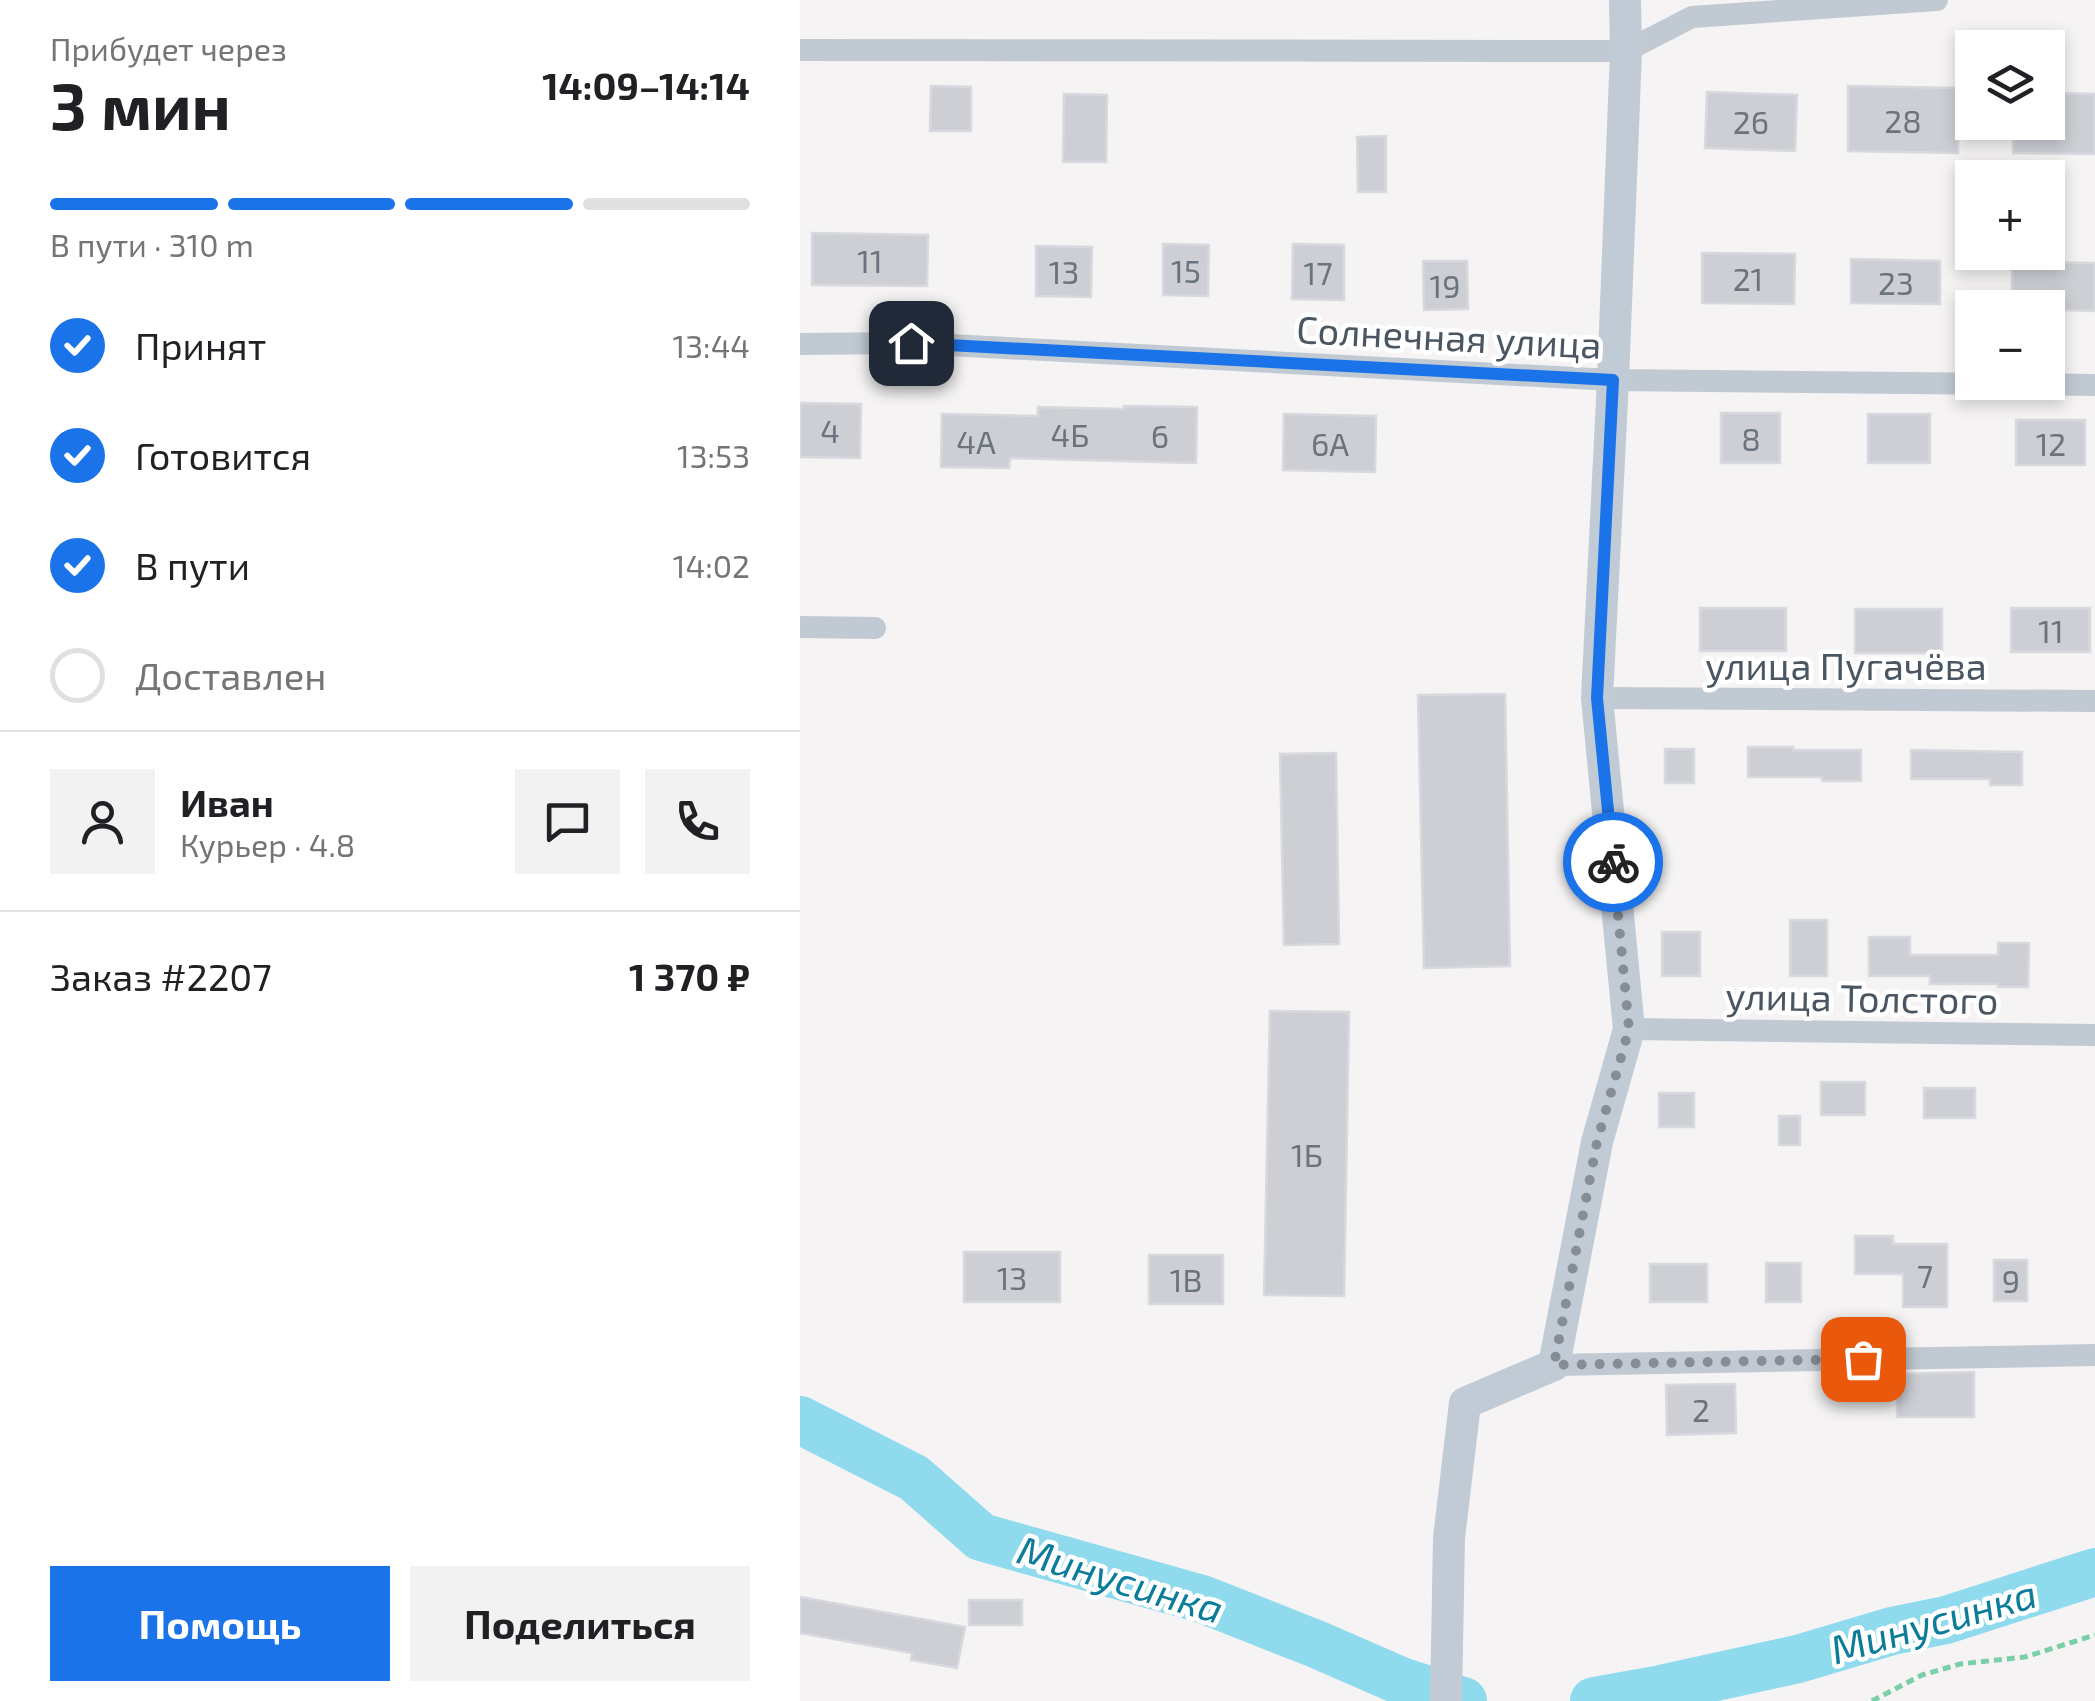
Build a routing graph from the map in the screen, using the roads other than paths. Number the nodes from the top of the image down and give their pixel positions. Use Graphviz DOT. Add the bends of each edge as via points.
graph roads {
  1 [pos="1625,0"];
  2 [pos="1937,0"];
  3 [pos="800,50"];
  4 [pos="1626,51"];
  5 [pos="800,344"];
  6 [pos="1613,380"];
  7 [pos="2095,385"];
  8 [pos="800,628"];
  9 [pos="875,628"];
  10 [pos="1597,698"];
  11 [pos="2095,701"];
  12 [pos="1629,1029"];
  13 [pos="2095,1035"];
  14 [pos="2095,1355"];
  15 [pos="1554,1365"];
  16 [pos="1446,1701"];
  1 -- 4 [label="street"];
  2 -- 4 [label="street" via="1692,17"];
  3 -- 4 [label="street"];
  4 -- 6 [label="street"];
  5 -- 6 [label="street, Солнечная улица" via="911,343"];
  6 -- 7 [label="street, Солнечная улица"];
  6 -- 10 [label="street"];
  8 -- 9 [label="street"];
  10 -- 11 [label="street, улица Пугачёва"];
  10 -- 12 [label="street"];
  12 -- 13 [label="street, улица Толстого"];
  12 -- 15 [label="street" via="1597,1142"];
  14 -- 15 [label="street"];
  15 -- 16 [label="street" via="1465,1403 1448,1538"];
}
